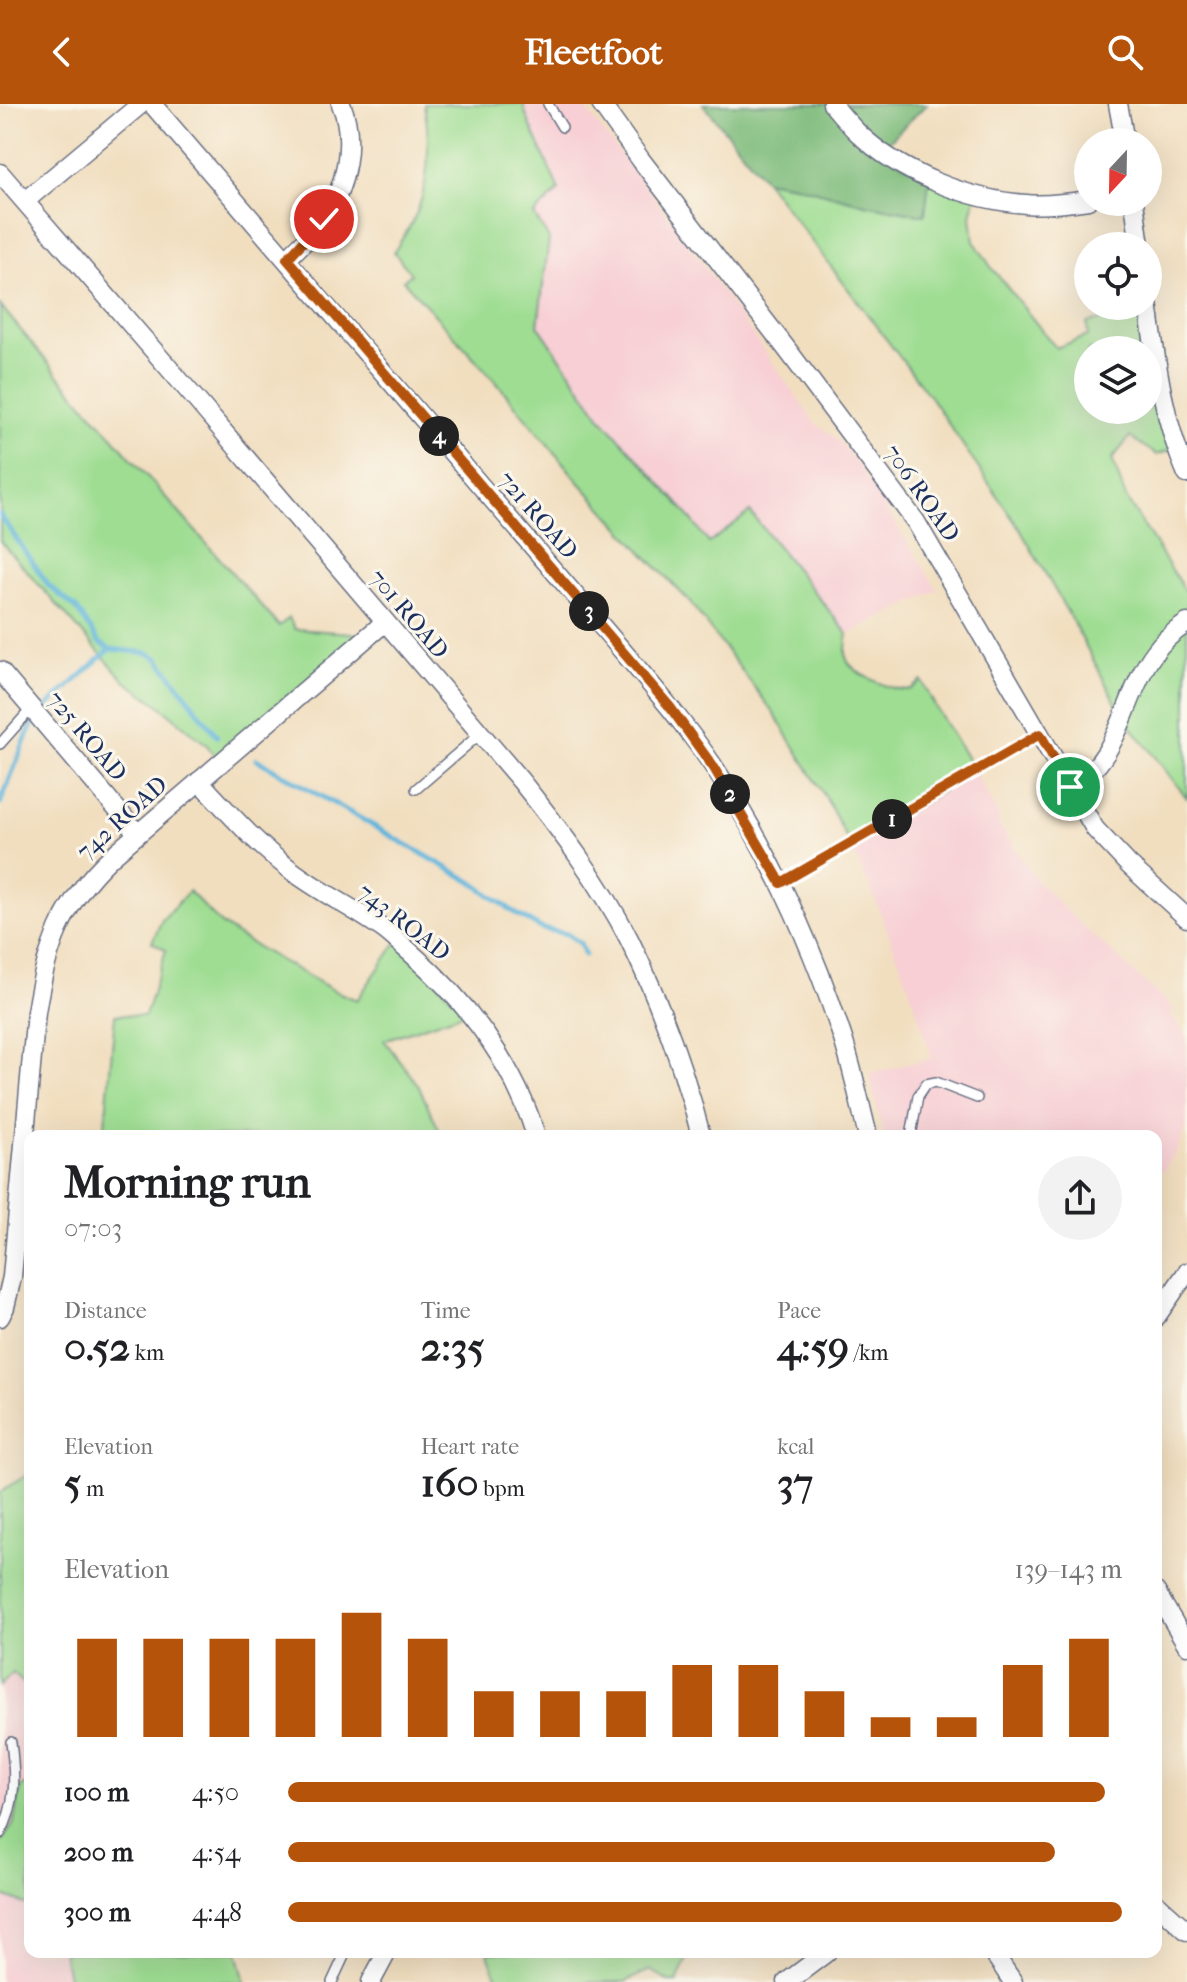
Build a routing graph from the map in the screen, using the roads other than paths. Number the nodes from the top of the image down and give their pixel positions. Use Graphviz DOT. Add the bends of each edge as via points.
graph roads {
  1 [pos="141,104"];
  2 [pos="152,104"];
  3 [pos="341,104"];
  4 [pos="548,104"];
  5 [pos="601,104"];
  6 [pos="832,104"];
  7 [pos="1118,104"];
  8 [pos="562,127"];
  9 [pos="1122,128"];
  10 [pos="0,173"];
  11 [pos="25,201"];
  12 [pos="1074,202"];
  13 [pos="287,259"];
  14 [pos="1150,320"];
  15 [pos="1187,474"];
  16 [pos="385,622"];
  17 [pos="1187,623"];
  18 [pos="0,671"];
  19 [pos="32,708"];
  20 [pos="480,734"];
  21 [pos="1040,734"];
  22 [pos="0,744"];
  23 [pos="199,781"];
  24 [pos="1070,787"];
  25 [pos="416,789"];
  26 [pos="137,833"];
  27 [pos="781,883"];
  28 [pos="1187,918"];
  29 [pos="977,1098"];
  30 [pos="29,1130"];
  31 [pos="534,1130"];
  32 [pos="699,1130"];
  33 [pos="866,1130"];
  34 [pos="912,1130"];
  35 [pos="23,1226"];
  36 [pos="1187,1272"];
  37 [pos="1162,1308"];
  38 [pos="0,1317"];
  39 [pos="1162,1602"];
  40 [pos="1187,1645"];
  41 [pos="11,1742"];
  42 [pos="0,1834"];
  43 [pos="1162,1908"];
  44 [pos="1187,1931"];
  45 [pos="343,1958"];
  46 [pos="384,1958"];
  47 [pos="819,1958"];
  48 [pos="997,1958"];
  49 [pos="332,1982"];
  50 [pos="371,1982"];
  51 [pos="787,1982"];
  52 [pos="1013,1982"];
  1 -- 11 [label="street"];
  2 -- 13 [label="street, 721 ROAD"];
  3 -- 13 [label="street" via="347,147 341,185 324,219"];
  4 -- 8 [label="lane"];
  5 -- 21 [label="street, 706 ROAD" via="916,522"];
  6 -- 12 [label="street" via="857,132 914,174 1011,202"];
  7 -- 9 [label="street"];
  10 -- 11 [label="street, 701 ROAD"];
  11 -- 16 [label="street, 701 ROAD"];
  13 -- 27 [label="street, 721 ROAD" via="670,707 714,768"];
  14 -- 15 [label="street" via="1160,387"];
  16 -- 20 [label="street, 701 ROAD"];
  16 -- 23 [label="street, 742 ROAD"];
  17 -- 24 [label="street" via="1154,652 1110,746 1094,769"];
  18 -- 19 [label="street, 725 ROAD"];
  19 -- 22 [label="lane"];
  19 -- 26 [label="street, 725 ROAD"];
  20 -- 25 [label="lane"];
  20 -- 32 [label="street, 701 ROAD" via="577,855 628,938 669,1030"];
  21 -- 24 [label="street, 706 ROAD"];
  21 -- 27 [label="lane"];
  23 -- 26 [label="street, 742 ROAD"];
  23 -- 31 [label="street, 743 ROAD" via="262,847 386,931 437,976 487,1036"];
  24 -- 28 [label="street, 706 ROAD" via="1112,849"];
  26 -- 30 [label="street, 742 ROAD" via="91,875 63,917 47,954 36,1012"];
  27 -- 33 [label="street, 721 ROAD" via="841,1030"];
  29 -- 34 [label="lane" via="936,1082 926,1084 918,1096"];
  35 -- 38 [label="street, 742 ROAD"];
  36 -- 37 [label="street"];
  39 -- 40 [label="street"];
  41 -- 42 [label="lane" via="14,1789"];
  43 -- 44 [label="street"];
  45 -- 49 [label="lane"];
  46 -- 50 [label="street"];
  47 -- 51 [label="street"];
  48 -- 52 [label="street"];
}
